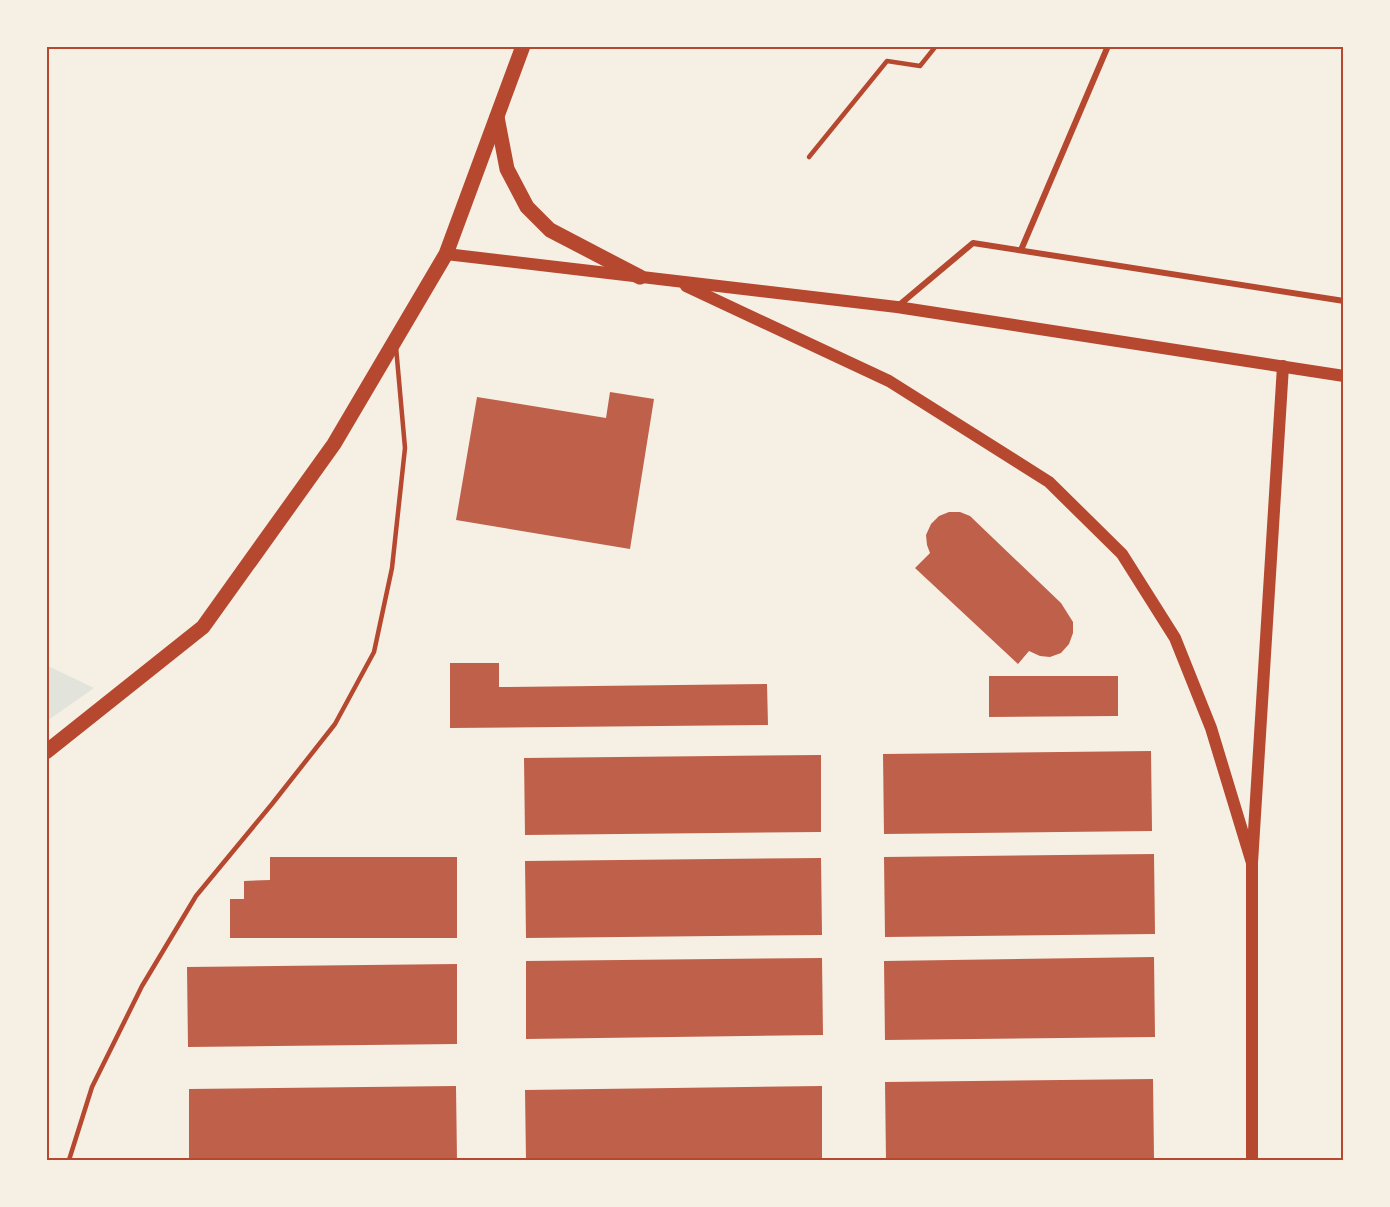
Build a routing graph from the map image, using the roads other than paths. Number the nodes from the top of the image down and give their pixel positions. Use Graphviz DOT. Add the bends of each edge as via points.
graph roads {
  1 [pos="523,46"];
  2 [pos="936,46"];
  3 [pos="1108,46"];
  4 [pos="497,117"];
  5 [pos="809,157"];
  6 [pos="1020,250"];
  7 [pos="446,254"];
  8 [pos="640,277"];
  9 [pos="676,281"];
  10 [pos="1344,301"];
  11 [pos="897,308"];
  12 [pos="396,339"];
  13 [pos="1283,366"];
  14 [pos="1344,376"];
  15 [pos="46,752"];
  16 [pos="1252,863"];
  17 [pos="69,1161"];
  18 [pos="1252,1161"];
  1 -- 4 [label="main road"];
  2 -- 5 [label="lane" via="920,66 887,61"];
  3 -- 6 [label="street"];
  4 -- 7 [label="main road"];
  4 -- 8 [label="main road" via="507,169 527,207 550,230"];
  6 -- 10 [label="street"];
  6 -- 11 [label="street" via="973,243"];
  7 -- 8 [label="main road"];
  7 -- 12 [label="main road"];
  8 -- 9 [label="main road"];
  9 -- 11 [label="main road"];
  9 -- 16 [label="main road" via="889,381 1049,482 1122,554 1175,638 1211,728"];
  11 -- 13 [label="main road"];
  12 -- 15 [label="main road" via="334,444 203,627"];
  12 -- 17 [label="lane" via="405,448 392,568 374,652 335,724 195,896 142,986 92,1087"];
  13 -- 14 [label="main road"];
  13 -- 16 [label="main road"];
  16 -- 18 [label="main road"];
}
